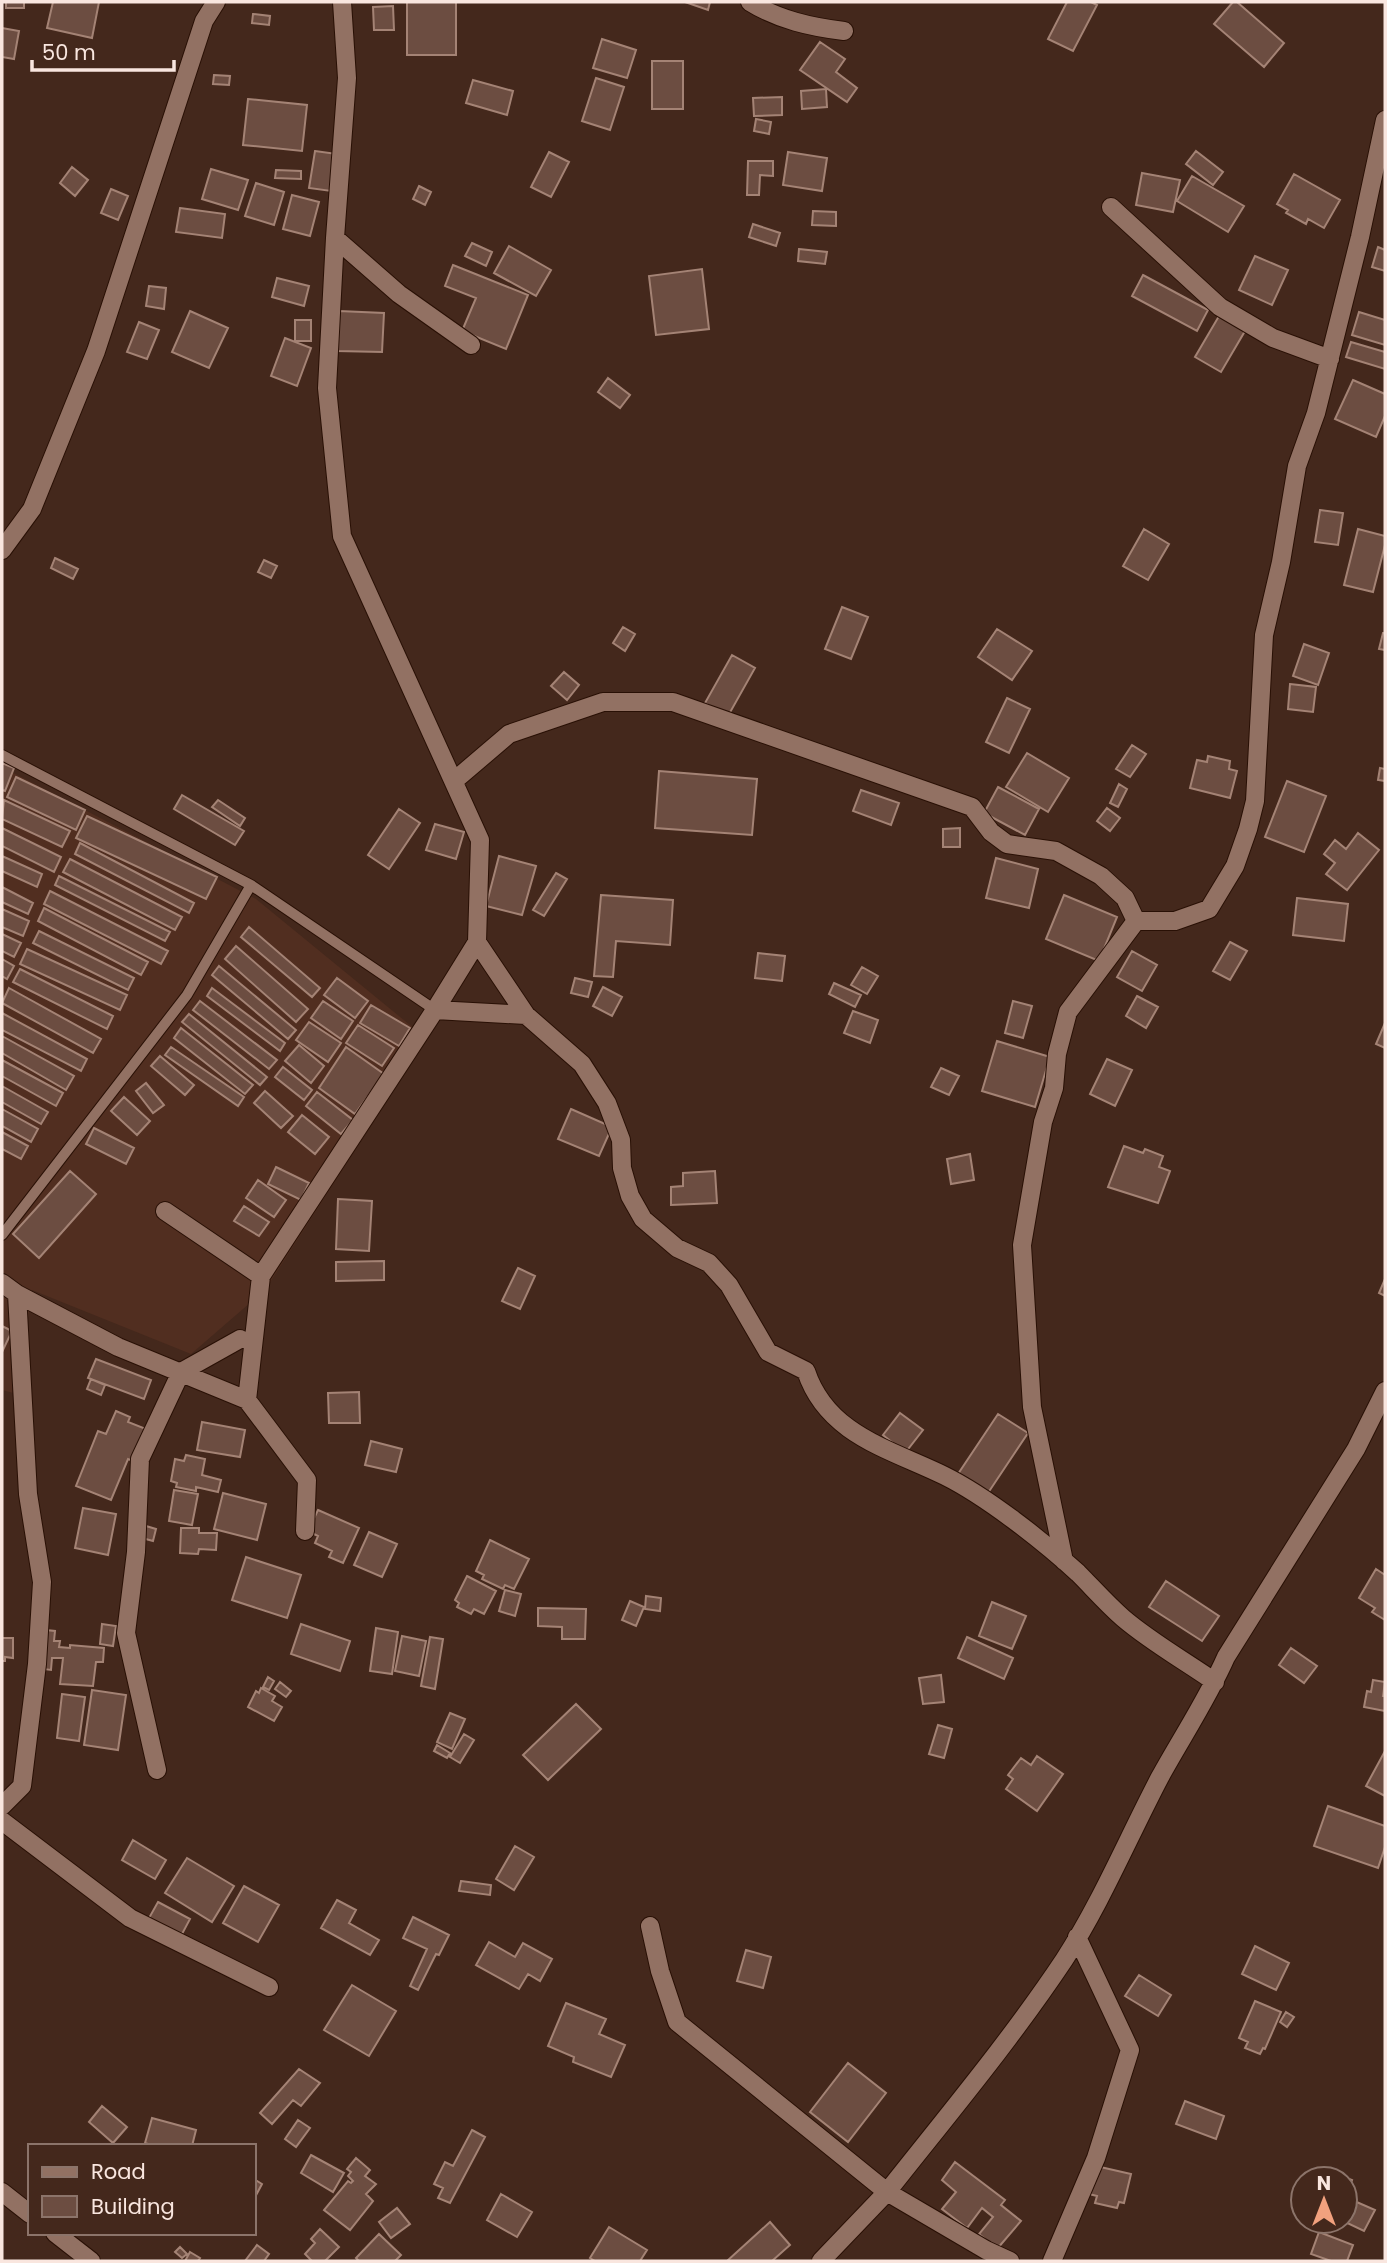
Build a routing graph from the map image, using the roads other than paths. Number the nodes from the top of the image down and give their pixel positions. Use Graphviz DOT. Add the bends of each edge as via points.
graph roads {
  1 [pos="216,2"];
  2 [pos="342,2"];
  3 [pos="750,2"];
  4 [pos="845,32"];
  5 [pos="1385,120"];
  6 [pos="1111,207"];
  7 [pos="335,238"];
  8 [pos="471,345"];
  9 [pos="1330,359"];
  10 [pos="2,550"];
  11 [pos="2,755"];
  12 [pos="454,781"];
  13 [pos="251,885"];
  14 [pos="1136,921"];
  15 [pos="477,942"];
  16 [pos="435,1010"];
  17 [pos="526,1015"];
  18 [pos="165,1211"];
  19 [pos="2,1235"];
  20 [pos="261,1276"];
  21 [pos="9,1289"];
  22 [pos="240,1339"];
  23 [pos="180,1372"];
  24 [pos="1385,1391"];
  25 [pos="247,1400"];
  26 [pos="305,1531"];
  27 [pos="1064,1561"];
  28 [pos="1215,1682"];
  29 [pos="157,1770"];
  30 [pos="2,1806"];
  31 [pos="2,1821"];
  32 [pos="650,1926"];
  33 [pos="1077,1937"];
  34 [pos="270,1987"];
  35 [pos="2,2192"];
  36 [pos="887,2192"];
  37 [pos="28,2212"];
  38 [pos="58,2235"];
  39 [pos="91,2261"];
  40 [pos="821,2261"];
  41 [pos="1010,2261"];
  42 [pos="1052,2261"];
  1 -- 10 [label="street" via="204,21 96,351 32,509"];
  2 -- 7 [label="street" via="347,78"];
  3 -- 4 [label="street" via="767,13"];
  5 -- 9 [label="street"];
  6 -- 9 [label="street" via="1220,307 1273,338"];
  7 -- 8 [label="street" via="399,293"];
  7 -- 12 [label="street" via="327,388 342,536"];
  9 -- 14 [label="street" via="1297,466 1264,635 1255,801 1244,841 1209,909 1175,921"];
  11 -- 13 [label="lane"];
  12 -- 14 [label="street" via="509,734 603,702 673,702 972,807 1007,844 1056,851 1101,876 1125,898"];
  12 -- 15 [label="street" via="480,840"];
  13 -- 16 [label="lane"];
  13 -- 19 [label="lane" via="187,995"];
  14 -- 27 [label="street" via="1068,1012 1043,1122 1023,1245 1032,1407"];
  15 -- 16 [label="street"];
  15 -- 17 [label="street"];
  16 -- 17 [label="street"];
  16 -- 20 [label="street"];
  17 -- 27 [label="street" via="582,1064 607,1103 621,1140 629,1196 643,1219 677,1248 709,1263 729,1284 768,1352 806,1371 812,1390 847,1429 945,1476"];
  18 -- 20 [label="street"];
  20 -- 25 [label="street"];
  21 -- 23 [label="street" via="118,1347"];
  21 -- 30 [label="street" via="28,1494 42,1582 22,1786"];
  22 -- 23 [label="street"];
  23 -- 25 [label="street"];
  23 -- 29 [label="street" via="140,1459 126,1633"];
  24 -- 28 [label="street" via="1356,1450 1226,1657"];
  25 -- 26 [label="street" via="307,1480"];
  27 -- 28 [label="street" via="1124,1619"];
  28 -- 33 [label="street"];
  31 -- 34 [label="street" via="130,1918"];
  32 -- 36 [label="street" via="677,2022"];
  33 -- 36 [label="street" via="1018,2024"];
  33 -- 42 [label="street" via="1130,2050 1096,2158"];
  35 -- 37 [label="street"];
  36 -- 40 [label="street"];
  36 -- 41 [label="street"];
  38 -- 39 [label="street"];
}
